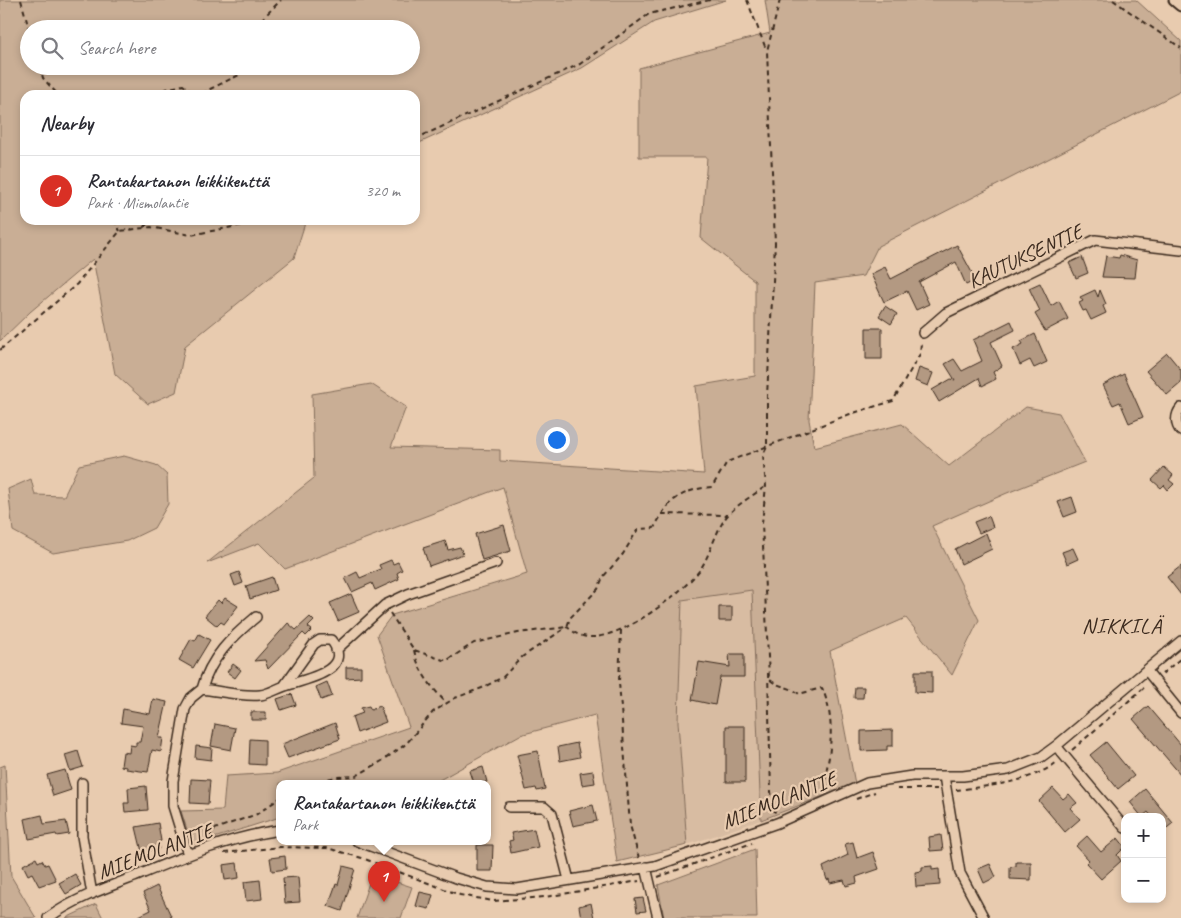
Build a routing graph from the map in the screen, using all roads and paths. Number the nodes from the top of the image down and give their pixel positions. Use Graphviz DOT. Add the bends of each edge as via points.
graph roads {
  1 [pos="21,0"];
  2 [pos="281,0"];
  3 [pos="710,0"];
  4 [pos="748,0"];
  5 [pos="780,0"];
  6 [pos="1113,0"];
  7 [pos="1175,0"];
  8 [pos="1181,5"];
  9 [pos="27,20"];
  10 [pos="262,20"];
  11 [pos="1181,48"];
  12 [pos="767,51"];
  13 [pos="43,75"];
  14 [pos="239,75"];
  15 [pos="54,90"];
  16 [pos="164,90"];
  17 [pos="190,90"];
  18 [pos="208,90"];
  19 [pos="420,137"];
  20 [pos="117,225"];
  21 [pos="146,225"];
  22 [pos="243,225"];
  23 [pos="144,228"];
  24 [pos="120,231"];
  25 [pos="1181,250"];
  26 [pos="923,333"];
  27 [pos="0,350"];
  28 [pos="1181,408"];
  29 [pos="1181,432"];
  30 [pos="767,447"];
  31 [pos="766,486"];
  32 [pos="662,514"];
  33 [pos="727,515"];
  34 [pos="496,563"];
  35 [pos="385,605"];
  36 [pos="256,617"];
  37 [pos="566,627"];
  38 [pos="621,630"];
  39 [pos="1181,641"];
  40 [pos="336,650"];
  41 [pos="414,650"];
  42 [pos="1181,658"];
  43 [pos="769,662"];
  44 [pos="1147,671"];
  45 [pos="1154,680"];
  46 [pos="284,686"];
  47 [pos="202,689"];
  48 [pos="447,704"];
  49 [pos="1181,713"];
  50 [pos="1056,746"];
  51 [pos="1064,756"];
  52 [pos="944,776"];
  53 [pos="324,780"];
  54 [pos="82,783"];
  55 [pos="897,789"];
  56 [pos="945,790"];
  57 [pos="877,791"];
  58 [pos="828,799"];
  59 [pos="276,801"];
  60 [pos="851,801"];
  61 [pos="509,807"];
  62 [pos="777,823"];
  63 [pos="1121,823"];
  64 [pos="276,831"];
  65 [pos="756,841"];
  66 [pos="368,845"];
  67 [pos="204,849"];
  68 [pos="224,854"];
  69 [pos="188,855"];
  70 [pos="644,867"];
  71 [pos="650,879"];
  72 [pos="569,880"];
  73 [pos="92,894"];
  74 [pos="48,918"];
  75 [pos="658,918"];
  76 [pos="984,918"];
  1 -- 9 [label="path"];
  2 -- 10 [label="path"];
  3 -- 19 [label="path" via="649,14 580,64"];
  4 -- 12 [label="path"];
  5 -- 12 [label="path"];
  6 -- 11 [label="path"];
  7 -- 8 [label="main road"];
  12 -- 30 [label="path" via="775,243"];
  13 -- 15 [label="path"];
  14 -- 18 [label="path"];
  16 -- 17 [label="path" via="183,85"];
  20 -- 24 [label="path"];
  21 -- 23 [label="path"];
  22 -- 23 [label="path" via="191,235"];
  23 -- 24 [label="path"];
  24 -- 27 [label="path" via="77,284"];
  25 -- 26 [label="street, KAUTUKSENTIE" via="1095,240 946,313"];
  26 -- 30 [label="path" via="920,354 893,401 850,414"];
  28 -- 29 [label="street" via="1176,416"];
  30 -- 31 [label="path" via="763,455"];
  30 -- 32 [label="path" via="727,462 712,487 698,488 669,502"];
  31 -- 33 [label="path"];
  31 -- 43 [label="path" via="762,523"];
  32 -- 33 [label="path"];
  32 -- 37 [label="path" via="654,528 638,529 598,589 570,618"];
  33 -- 38 [label="path" via="699,571 673,596"];
  34 -- 35 [label="street"];
  35 -- 40 [label="street"];
  35 -- 41 [label="path"];
  36 -- 47 [label="street" via="221,652 206,673"];
  37 -- 38 [label="path" via="582,636 598,637"];
  37 -- 41 [label="path" via="474,643 446,661"];
  37 -- 48 [label="path" via="522,657 503,676"];
  38 -- 70 [label="path" via="619,682 630,825"];
  39 -- 44 [label="street, MIEMOLANTIE"];
  40 -- 46 [label="street" via="336,660 330,669"];
  40 -- 46 [label="street" via="331,640 320,640 314,644"];
  41 -- 48 [label="path" via="418,667 428,684"];
  42 -- 45 [label="path"];
  43 -- 58 [label="path" via="769,679 777,687 799,694 822,688 828,702 831,738 824,784"];
  43 -- 62 [label="path" via="771,792"];
  44 -- 45 [label="street"];
  44 -- 50 [label="street, MIEMOLANTIE"];
  45 -- 49 [label="street"];
  45 -- 51 [label="path"];
  46 -- 47 [label="street" via="258,696"];
  47 -- 69 [label="street" via="191,698 185,709 173,781 173,806"];
  48 -- 53 [label="path" via="433,712 406,744 382,762 356,776"];
  50 -- 51 [label="street"];
  50 -- 52 [label="street, MIEMOLANTIE" via="1041,757 1008,770"];
  51 -- 56 [label="path" via="1034,774 991,786"];
  51 -- 63 [label="street"];
  52 -- 56 [label="street"];
  52 -- 58 [label="street, MIEMOLANTIE" via="893,778 867,783"];
  54 -- 73 [label="street" via="82,836"];
  55 -- 56 [label="path"];
  56 -- 76 [label="street" via="960,873"];
  57 -- 60 [label="path"];
  58 -- 62 [label="street, MIEMOLANTIE"];
  59 -- 67 [label="path" via="257,814 215,829"];
  61 -- 72 [label="street" via="544,807 552,814"];
  62 -- 70 [label="street, MIEMOLANTIE"];
  64 -- 67 [label="street, MIEMOLANTIE"];
  65 -- 71 [label="path"];
  66 -- 72 [label="street, MIEMOLANTIE" via="487,887 517,889"];
  67 -- 69 [label="street, MIEMOLANTIE"];
  68 -- 71 [label="path" via="280,847 327,848 460,895 492,901"];
  69 -- 73 [label="street, MIEMOLANTIE"];
  70 -- 71 [label="street"];
  70 -- 72 [label="street, MIEMOLANTIE"];
  71 -- 75 [label="street"];
  73 -- 74 [label="street, MIEMOLANTIE"];
}
